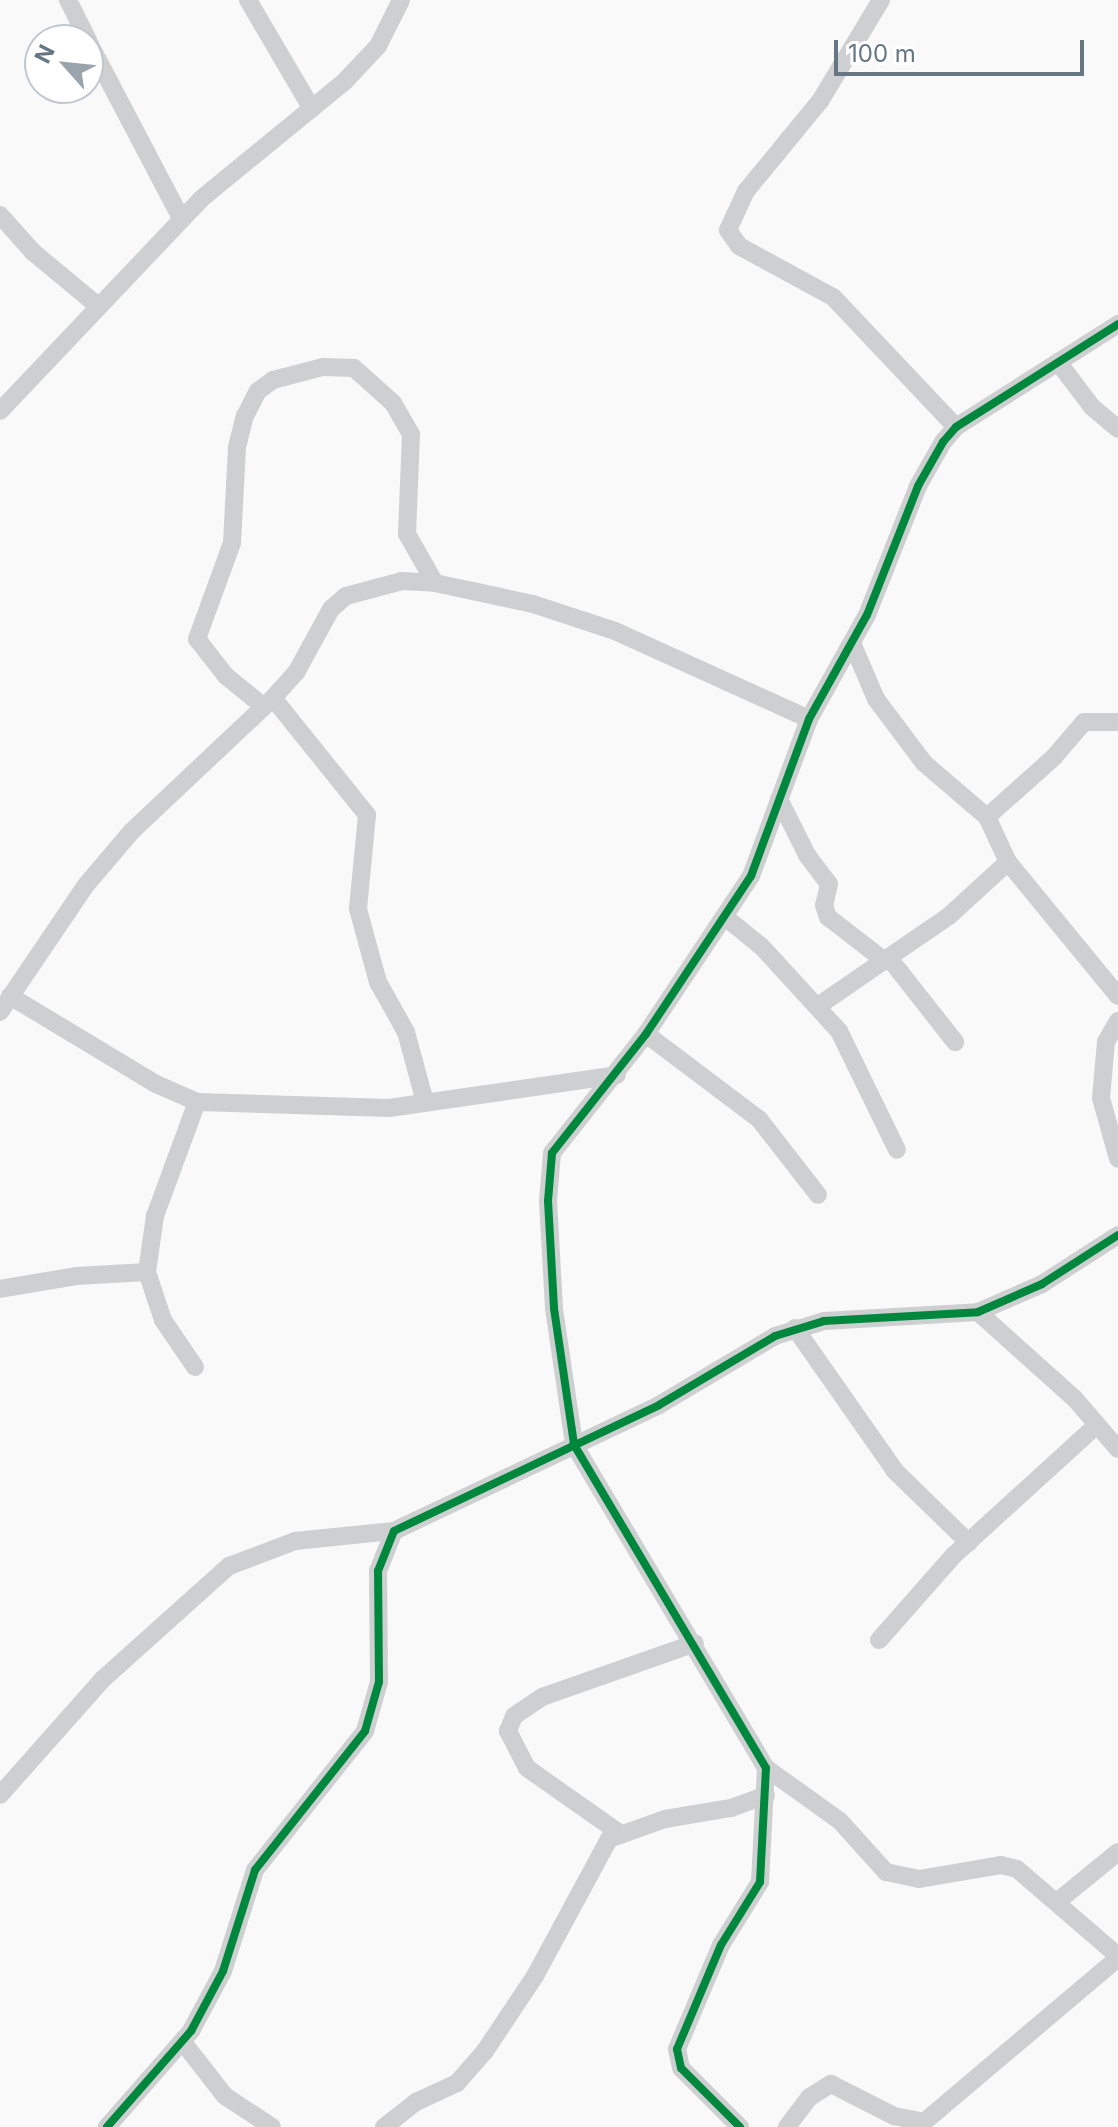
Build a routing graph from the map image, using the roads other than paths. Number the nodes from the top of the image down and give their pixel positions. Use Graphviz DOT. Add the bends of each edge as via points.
graph roads {
  1 [pos="68,0"];
  2 [pos="248,0"];
  3 [pos="401,0"];
  4 [pos="881,0"];
  5 [pos="80,24"];
  6 [pos="104,71"];
  7 [pos="312,109"];
  8 [pos="0,215"];
  9 [pos="181,218"];
  10 [pos="98,306"];
  11 [pos="1118,324"];
  12 [pos="1058,362"];
  13 [pos="0,411"];
  14 [pos="956,427"];
  15 [pos="1118,429"];
  16 [pos="435,583"];
  17 [pos="852,643"];
  18 [pos="268,702"];
  19 [pos="809,719"];
  20 [pos="1118,722"];
  21 [pos="779,799"];
  22 [pos="987,817"];
  23 [pos="1008,862"];
  24 [pos="725,917"];
  25 [pos="887,959"];
  26 [pos="1118,996"];
  27 [pos="5,1004"];
  28 [pos="818,1006"];
  29 [pos="1118,1021"];
  30 [pos="646,1034"];
  31 [pos="955,1042"];
  32 [pos="617,1075"];
  33 [pos="197,1102"];
  34 [pos="425,1102"];
  35 [pos="897,1150"];
  36 [pos="1118,1159"];
  37 [pos="818,1195"];
  38 [pos="1118,1235"];
  39 [pos="147,1272"];
  40 [pos="0,1289"];
  41 [pos="978,1312"];
  42 [pos="795,1328"];
  43 [pos="195,1367"];
  44 [pos="1096,1426"];
  45 [pos="574,1444"];
  46 [pos="1118,1449"];
  47 [pos="394,1531"];
  48 [pos="969,1543"];
  49 [pos="879,1640"];
  50 [pos="695,1643"];
  51 [pos="766,1768"];
  52 [pos="0,1795"];
  53 [pos="766,1795"];
  54 [pos="618,1832"];
  55 [pos="1118,1852"];
  56 [pos="1058,1901"];
  57 [pos="1118,1957"];
  58 [pos="182,2041"];
  59 [pos="925,2125"];
  60 [pos="107,2127"];
  61 [pos="272,2127"];
  62 [pos="384,2127"];
  63 [pos="740,2127"];
  64 [pos="787,2127"];
  1 -- 5 [label="street"];
  2 -- 7 [label="street"];
  3 -- 7 [label="street" via="378,46"];
  4 -- 14 [label="street" via="820,101 746,191 728,230 739,246 833,297"];
  6 -- 9 [label="street"];
  7 -- 9 [label="street"];
  8 -- 10 [label="street" via="33,252"];
  9 -- 10 [label="street"];
  10 -- 13 [label="street"];
  11 -- 12 [label="street"];
  12 -- 14 [label="street"];
  12 -- 15 [label="street" via="1092,407"];
  14 -- 17 [label="street" via="918,486 882,582"];
  16 -- 18 [label="street" via="402,581 346,596 331,609 297,671"];
  16 -- 18 [label="street" via="407,534 411,434 393,403 354,368 323,367 273,380 258,391 245,416 237,447 232,543 197,639 226,676"];
  16 -- 19 [label="street" via="574,615"];
  17 -- 19 [label="street"];
  17 -- 22 [label="street" via="876,699 924,763"];
  18 -- 27 [label="street" via="132,831 86,885"];
  18 -- 34 [label="street" via="367,815 358,909 378,982 406,1032"];
  19 -- 21 [label="street"];
  20 -- 22 [label="street" via="1084,722 1054,757"];
  21 -- 24 [label="street" via="751,876"];
  21 -- 25 [label="street" via="807,855 829,884 824,905 828,917"];
  22 -- 23 [label="street"];
  23 -- 25 [label="street" via="975,895"];
  23 -- 26 [label="street"];
  24 -- 28 [label="street"];
  24 -- 30 [label="street"];
  25 -- 28 [label="street"];
  25 -- 31 [label="street"];
  27 -- 33 [label="street"];
  28 -- 35 [label="street" via="851,1050"];
  29 -- 36 [label="street" via="1106,1042 1101,1098"];
  30 -- 32 [label="street"];
  30 -- 37 [label="street" via="759,1119"];
  32 -- 34 [label="street"];
  32 -- 45 [label="street" via="552,1153 548,1175 554,1308"];
  33 -- 34 [label="street" via="375,1108"];
  33 -- 39 [label="street" via="155,1216"];
  38 -- 41 [label="street" via="1042,1284"];
  39 -- 40 [label="street" via="102,1273"];
  39 -- 43 [label="street" via="163,1320"];
  41 -- 42 [label="street" via="862,1317"];
  41 -- 44 [label="street" via="1075,1399"];
  42 -- 45 [label="street" via="756,1345 659,1405"];
  42 -- 48 [label="street" via="895,1471"];
  44 -- 46 [label="street"];
  44 -- 48 [label="street"];
  45 -- 47 [label="street"];
  45 -- 50 [label="street"];
  47 -- 52 [label="street" via="295,1541 229,1566 103,1679"];
  47 -- 58 [label="street" via="378,1571 376,1705 352,1753 255,1870 223,1971"];
  48 -- 49 [label="street"];
  50 -- 51 [label="street"];
  50 -- 54 [label="street" via="542,1697 514,1716 508,1731 527,1768"];
  51 -- 53 [label="street"];
  51 -- 56 [label="street" via="840,1821 886,1872 919,1879 1001,1865 1017,1869"];
  53 -- 54 [label="street"];
  53 -- 63 [label="street" via="760,1882 721,1945 677,2049 681,2068"];
  54 -- 62 [label="street" via="601,1849 560,1931 485,2051 457,2083 416,2102"];
  55 -- 56 [label="street"];
  56 -- 57 [label="street"];
  57 -- 59 [label="street"];
  58 -- 60 [label="street"];
  58 -- 61 [label="street" via="225,2096"];
  59 -- 64 [label="street" via="894,2116 831,2084 810,2097"];
}
